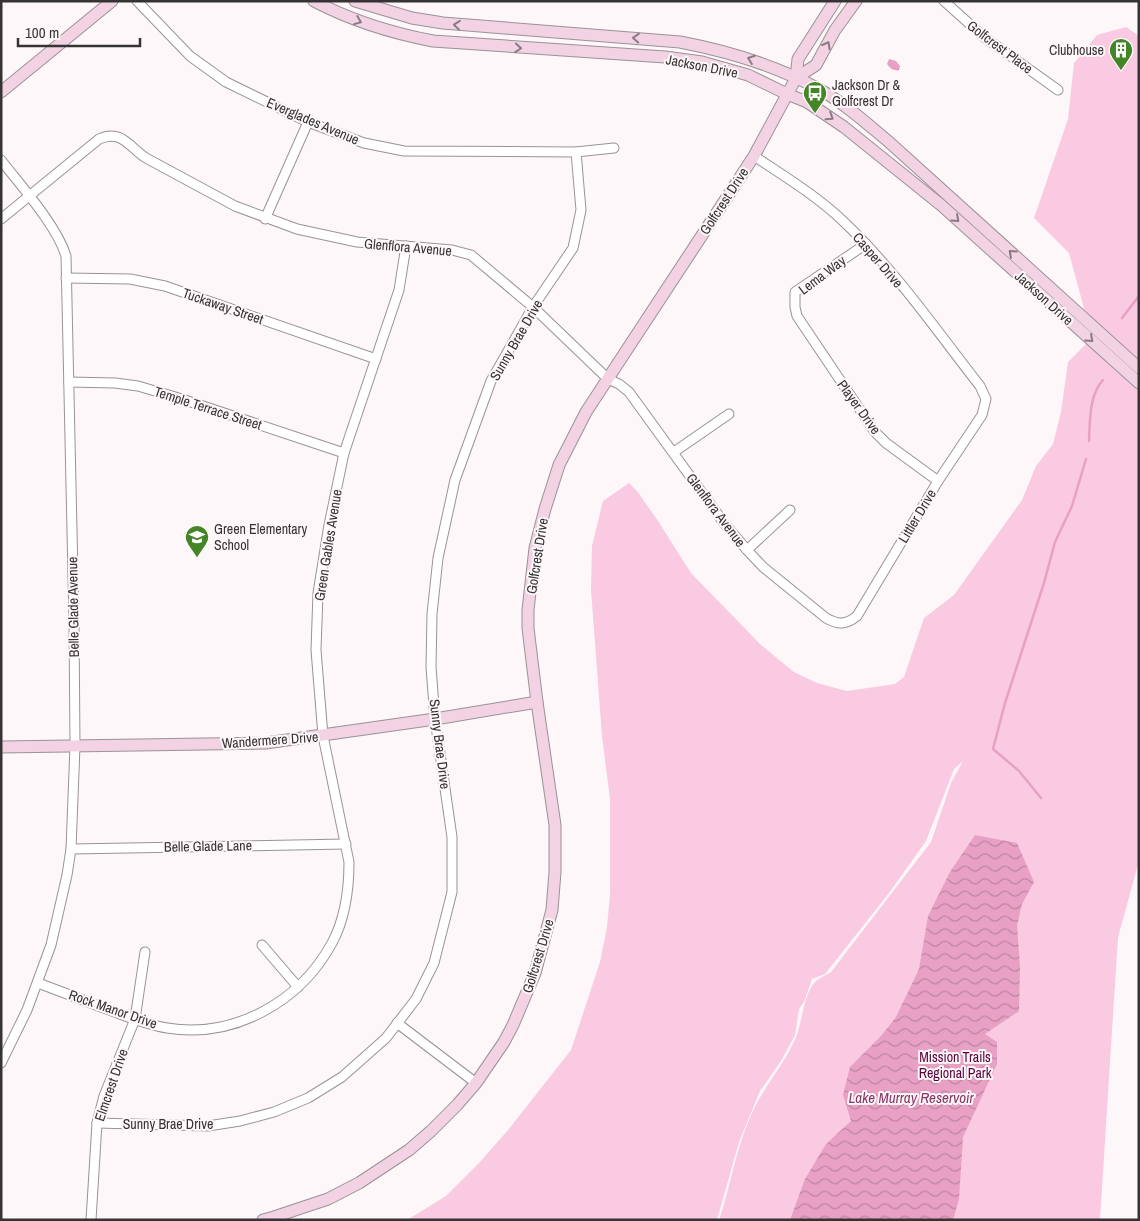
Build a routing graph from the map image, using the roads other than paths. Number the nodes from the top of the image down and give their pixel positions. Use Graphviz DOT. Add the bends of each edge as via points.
graph roads {
  1 [pos="112,1"];
  2 [pos="136,1"];
  3 [pos="314,1"];
  4 [pos="356,1"];
  5 [pos="834,1"];
  6 [pos="856,1"];
  7 [pos="944,1"];
  8 [pos="796,78"];
  9 [pos="1058,90"];
  10 [pos="1,92"];
  11 [pos="787,94"];
  12 [pos="308,122"];
  13 [pos="614,148"];
  14 [pos="576,152"];
  15 [pos="754,156"];
  16 [pos="1,160"];
  17 [pos="30,197"];
  18 [pos="265,218"];
  19 [pos="1,219"];
  20 [pos="866,244"];
  21 [pos="406,246"];
  22 [pos="66,278"];
  23 [pos="533,307"];
  24 [pos="797,316"];
  25 [pos="376,360"];
  26 [pos="1139,368"];
  27 [pos="608,378"];
  28 [pos="69,382"];
  29 [pos="1139,383"];
  30 [pos="980,386"];
  31 [pos="729,414"];
  32 [pos="674,452"];
  33 [pos="344,454"];
  34 [pos="938,481"];
  35 [pos="790,510"];
  36 [pos="747,550"];
  37 [pos="826,618"];
  38 [pos="537,702"];
  39 [pos="435,720"];
  40 [pos="323,736"];
  41 [pos="75,746"];
  42 [pos="1,747"];
  43 [pos="346,844"];
  44 [pos="70,848"];
  45 [pos="262,944"];
  46 [pos="146,952"];
  47 [pos="38,983"];
  48 [pos="298,987"];
  49 [pos="135,1019"];
  50 [pos="397,1023"];
  51 [pos="1,1062"];
  52 [pos="476,1083"];
  53 [pos="98,1123"];
  54 [pos="91,1220"];
  55 [pos="262,1220"];
  1 -- 10 [label="main road"];
  2 -- 12 [label="street, Everglades Avenue" via="190,56 226,82"];
  3 -- 11 [label="main road, Jackson Drive, one-way" via="365,24 405,35 466,44 702,62 748,75"];
  8 -- 4 [label="main road, Jackson Drive, one-way" via="746,57 680,42 443,24"];
  5 -- 8 [label="main road, Golfcrest Drive" via="798,59"];
  8 -- 6 [label="main road, Golfcrest Drive, one-way" via="816,65"];
  7 -- 9 [label="street, Golfcrest Place" via="984,37"];
  8 -- 11 [label="main road, Golfcrest Drive"];
  26 -- 8 [label="main road, Jackson Drive, one-way" via="889,142 854,113 816,87"];
  11 -- 15 [label="main road, Golfcrest Drive"];
  11 -- 29 [label="main road, Jackson Drive, one-way" via="807,102 881,155"];
  12 -- 14 [label="street, Everglades Avenue" via="364,143 404,152"];
  12 -- 18 [label="street"];
  13 -- 14 [label="street, Everglades Avenue"];
  14 -- 23 [label="street, Sunny Brae Drive" via="581,210 573,248"];
  15 -- 20 [label="street, Casper Drive" via="790,179"];
  15 -- 27 [label="main road, Golfcrest Drive"];
  16 -- 17 [label="street, Belle Glade Avenue"];
  17 -- 18 [label="street, Glenflora Avenue" via="99,139 115,135 146,158"];
  17 -- 19 [label="street"];
  17 -- 22 [label="street, Belle Glade Avenue" via="62,244 66,256"];
  18 -- 21 [label="street, Glenflora Avenue" via="356,242"];
  20 -- 24 [label="street, Lema Way" via="795,292"];
  20 -- 30 [label="street, Casper Drive"];
  21 -- 23 [label="street, Glenflora Avenue" via="470,255"];
  21 -- 25 [label="street, Green Gables Avenue" via="399,290"];
  22 -- 25 [label="street, Tuckaway Street" via="130,279 164,286"];
  22 -- 28 [label="street, Belle Glade Avenue"];
  23 -- 27 [label="street, Glenflora Avenue"];
  23 -- 39 [label="street, Sunny Brae Drive" via="492,381 455,480 438,558 432,614"];
  24 -- 34 [label="street, Player Drive" via="875,432"];
  25 -- 33 [label="street, Green Gables Avenue"];
  27 -- 32 [label="street, Glenflora Avenue" via="629,392"];
  27 -- 38 [label="main road, Golfcrest Drive" via="559,465 535,548 528,628"];
  28 -- 33 [label="street, Temple Terrace Street" via="138,386"];
  28 -- 41 [label="street, Belle Glade Avenue"];
  30 -- 34 [label="street, Littler Drive" via="986,399 982,415"];
  31 -- 32 [label="street"];
  32 -- 36 [label="street, Glenflora Avenue"];
  33 -- 40 [label="street, Green Gables Avenue" via="318,593 316,650"];
  34 -- 37 [label="street, Littler Drive" via="856,616 842,624"];
  35 -- 36 [label="street"];
  36 -- 37 [label="street, Glenflora Avenue"];
  38 -- 39 [label="main road, Wandermere Drive"];
  38 -- 52 [label="main road, Golfcrest Drive" via="555,825 552,910 535,973 513,1025"];
  39 -- 40 [label="main road, Wandermere Drive"];
  39 -- 50 [label="street, Sunny Brae Drive" via="452,837 452,892 434,962 416,999"];
  40 -- 41 [label="main road, Wandermere Drive" via="266,743"];
  40 -- 43 [label="street, Green Gables Avenue"];
  41 -- 42 [label="main road, Wandermere Drive"];
  41 -- 44 [label="street, Belle Glade Avenue"];
  43 -- 44 [label="street, Belle Glade Lane"];
  43 -- 48 [label="street, Green Gables Avenue" via="349,883 340,924 332,943"];
  44 -- 47 [label="street, Belle Glade Avenue" via="51,946"];
  45 -- 48 [label="street"];
  46 -- 49 [label="street, Elmcrest Drive"];
  47 -- 49 [label="street, Rock Manor Drive"];
  47 -- 51 [label="street, Belle Glade Avenue"];
  48 -- 49 [label="street, Rock Manor Drive" via="262,1013 220,1027 200,1030 167,1028"];
  49 -- 53 [label="street, Elmcrest Drive" via="104,1096"];
  50 -- 52 [label="street"];
  50 -- 53 [label="street, Sunny Brae Drive" via="386,1038 342,1077 308,1098 274,1112 240,1122 208,1126"];
  52 -- 55 [label="main road, Golfcrest Drive" via="409,1150 359,1183 328,1199"];
  53 -- 54 [label="street, Elmcrest Drive"];
}
